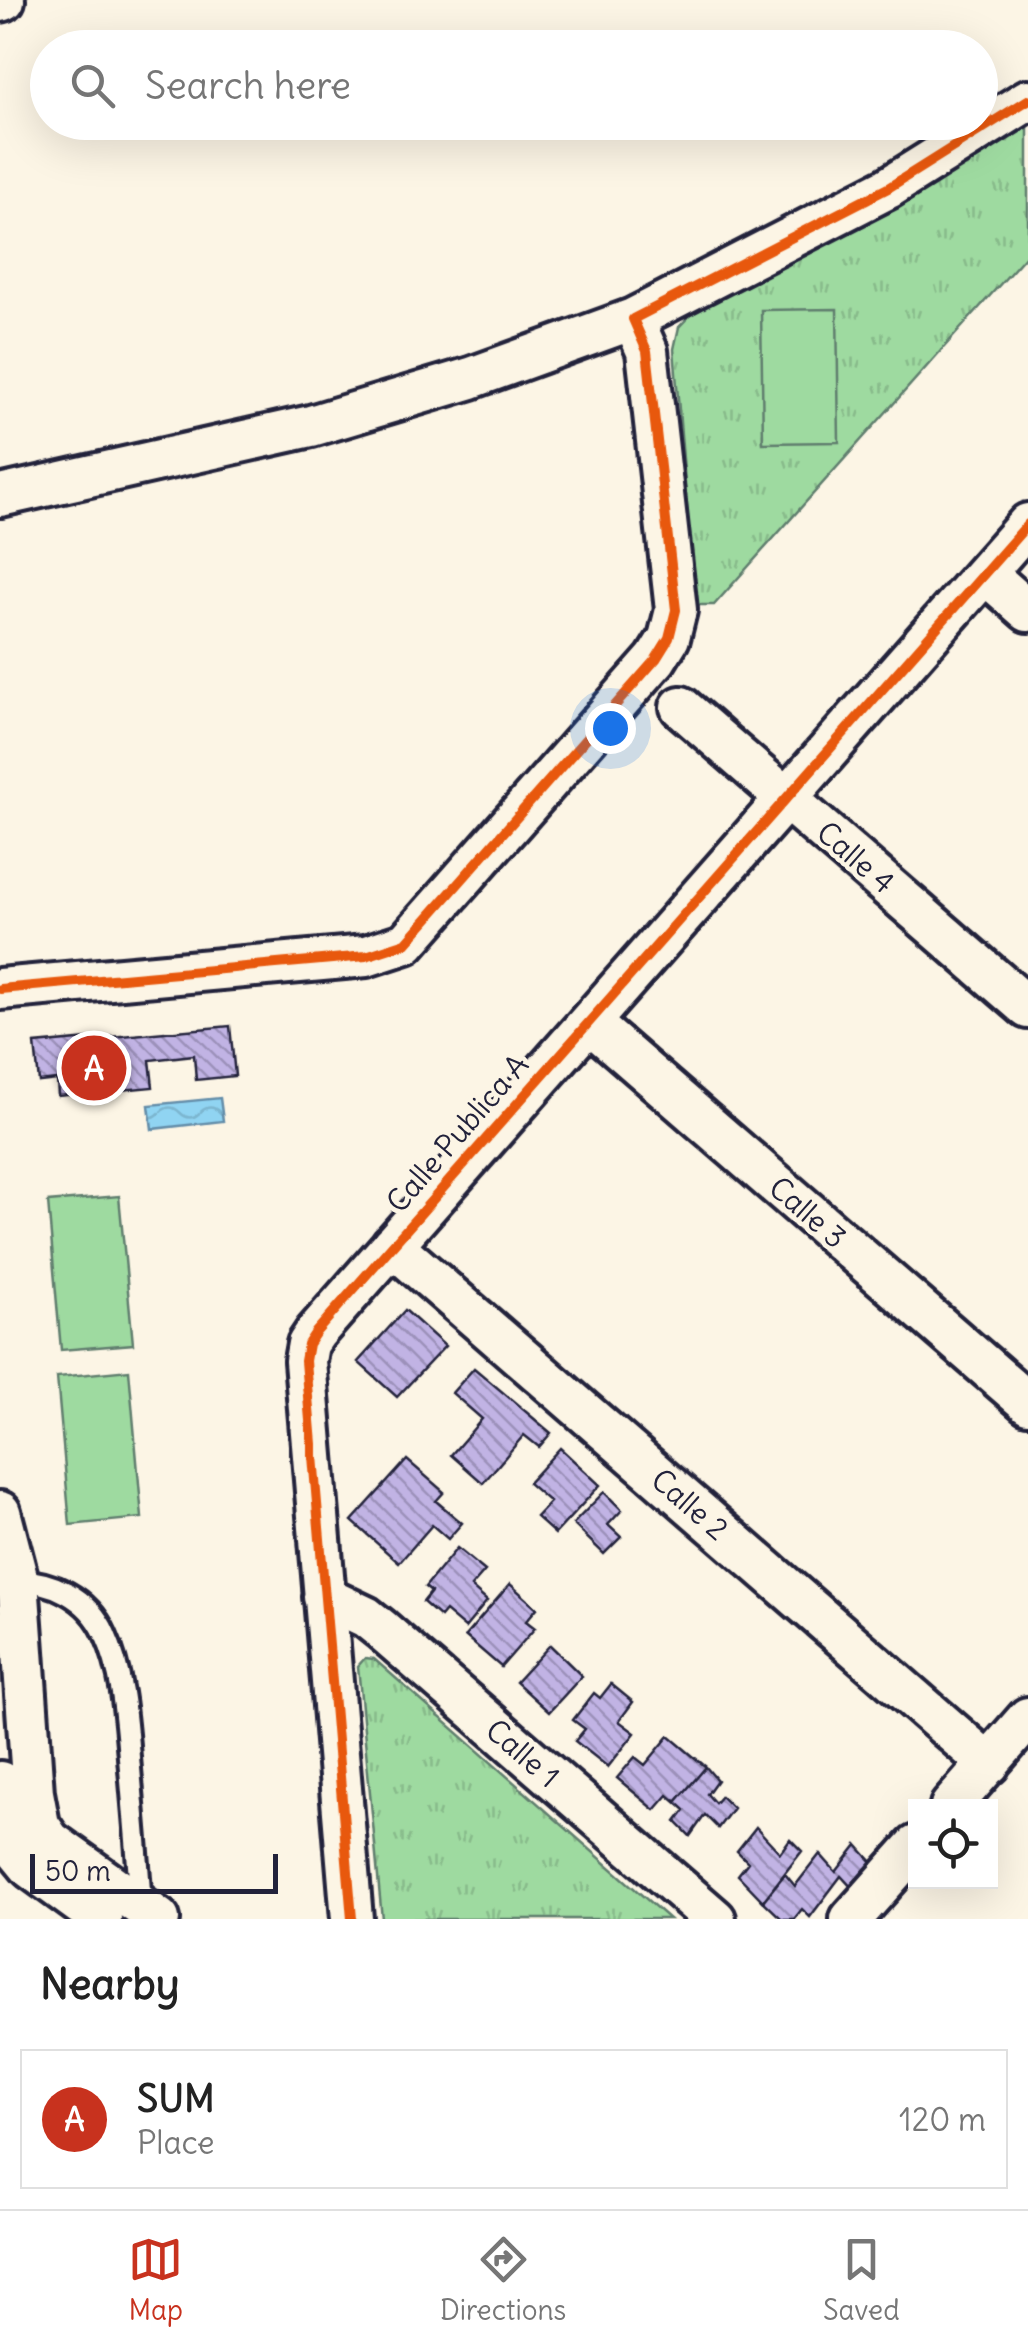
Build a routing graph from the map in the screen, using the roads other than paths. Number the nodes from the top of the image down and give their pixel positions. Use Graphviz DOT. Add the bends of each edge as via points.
graph roads {
  1 [pos="1028,100"];
  2 [pos="998,119"];
  3 [pos="964,140"];
  4 [pos="633,319"];
  5 [pos="0,496"];
  6 [pos="1028,524"];
  7 [pos="985,573"];
  8 [pos="1028,611"];
  9 [pos="682,707"];
  10 [pos="787,796"];
  11 [pos="0,988"];
  12 [pos="1028,1008"];
  13 [pos="589,1022"];
  14 [pos="392,1245"];
  15 [pos="1028,1403"];
  16 [pos="0,1512"];
  17 [pos="9,1582"];
  18 [pos="324,1597"];
  19 [pos="1028,1718"];
  20 [pos="988,1764"];
  21 [pos="10,1777"];
  22 [pos="957,1799"];
  23 [pos="908,1855"];
  24 [pos="150,1913"];
  25 [pos="101,1919"];
  26 [pos="352,1919"];
  27 [pos="715,1919"];
  28 [pos="852,1919"];
  1 -- 2 [label="street"];
  3 -- 4 [label="street" via="888,188"];
  4 -- 5 [label="street" via="471,378 310,426"];
  4 -- 11 [label="street" via="648,352 674,624 656,659 406,944 366,956"];
  6 -- 7 [label="street, Calle Publica A"];
  7 -- 8 [label="street"];
  7 -- 10 [label="street, Calle Publica A"];
  9 -- 10 [label="street, Calle 4"];
  10 -- 12 [label="street, Calle 4"];
  10 -- 13 [label="street, Calle Publica A"];
  13 -- 14 [label="street, Calle Publica A"];
  13 -- 15 [label="street, Calle 3"];
  14 -- 18 [label="street, Calle Publica A" via="308,1344"];
  14 -- 20 [label="street, Calle 2"];
  16 -- 17 [label="street"];
  17 -- 21 [label="street" via="28,1722"];
  17 -- 24 [label="lane" via="48,1582 68,1592 104,1631 126,1714"];
  18 -- 26 [label="street, Calle Publica A"];
  18 -- 27 [label="street, Calle 1" via="366,1617"];
  19 -- 20 [label="street"];
  20 -- 22 [label="street"];
  21 -- 24 [label="street" via="50,1841"];
  21 -- 25 [label="street" via="8,1840 31,1868"];
  23 -- 28 [label="street"];
}
